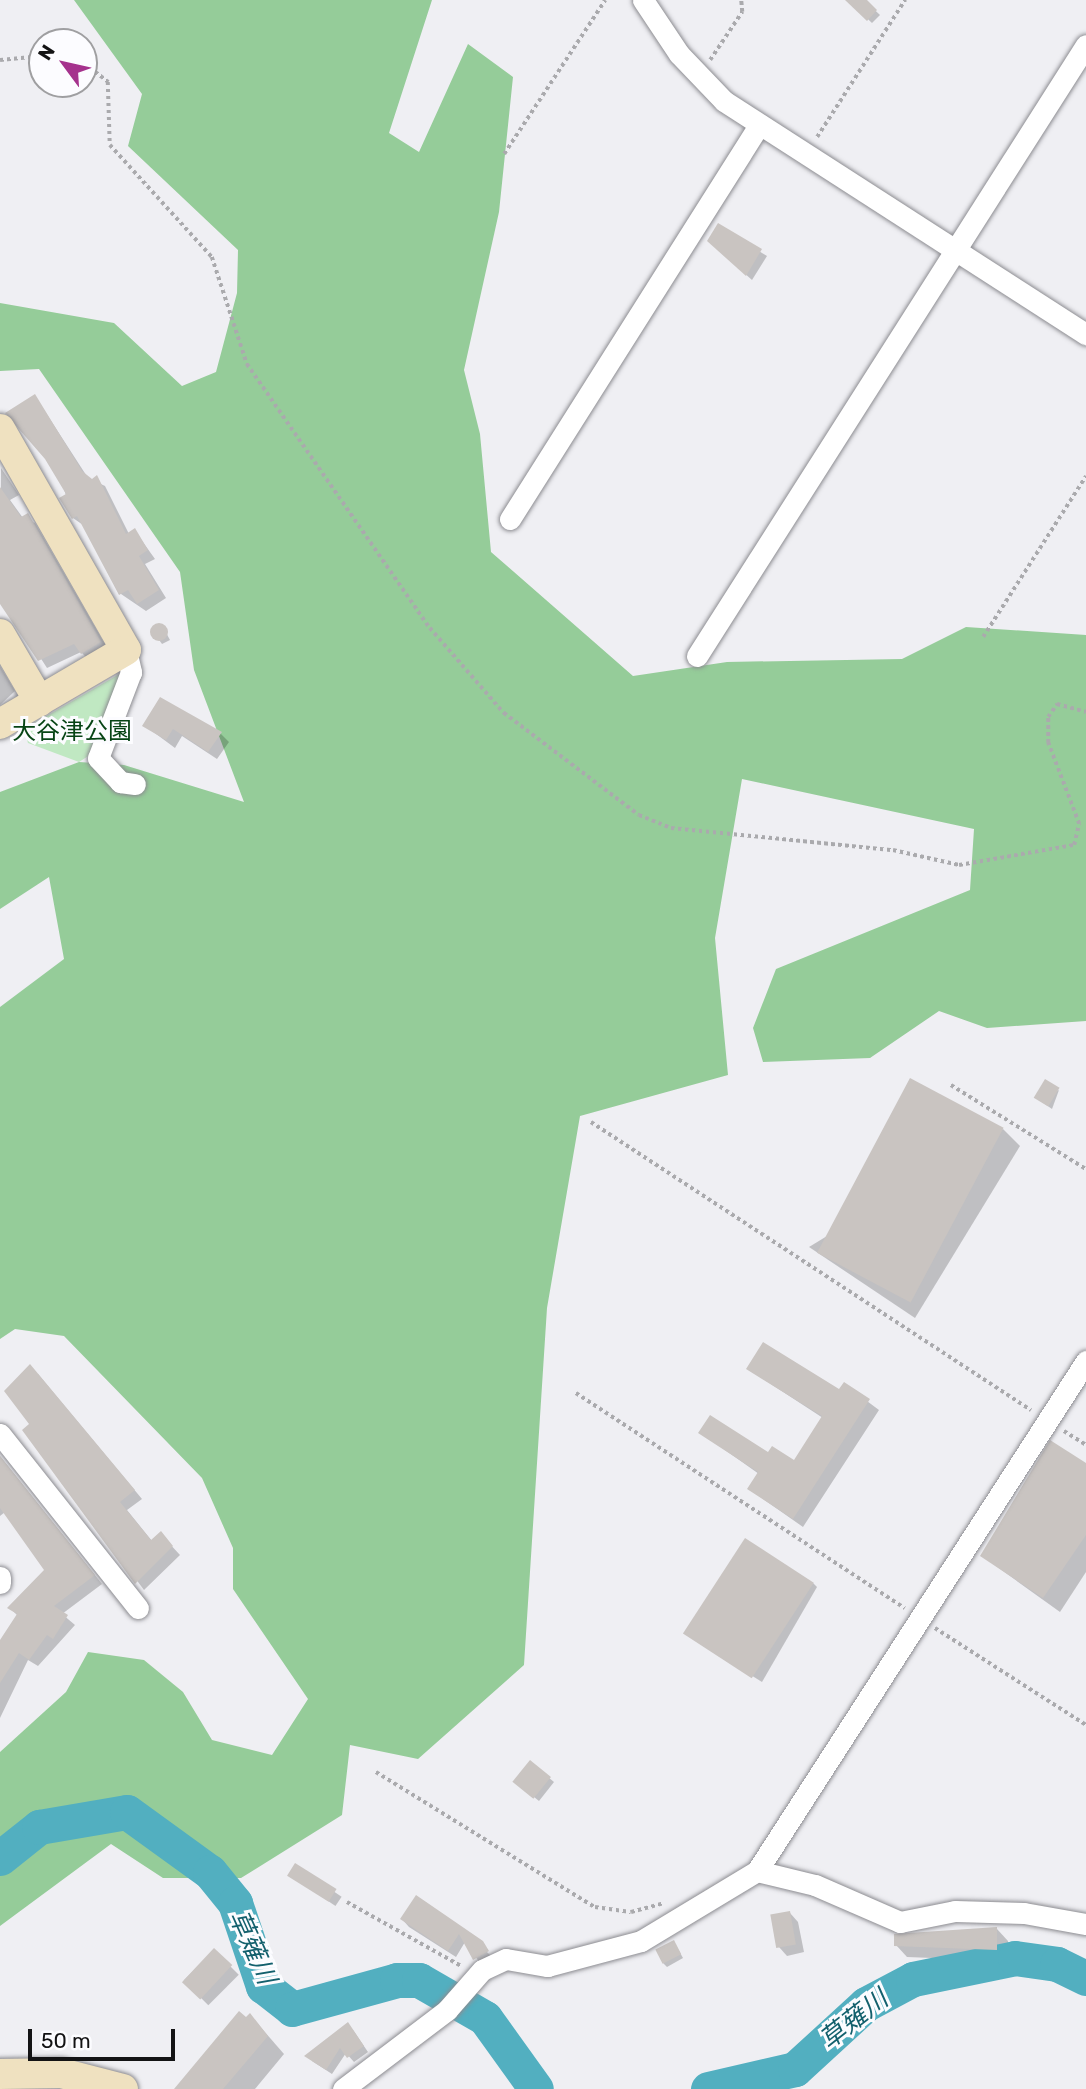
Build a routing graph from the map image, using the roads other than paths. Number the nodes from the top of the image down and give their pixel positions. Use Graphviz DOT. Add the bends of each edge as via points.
graph roads {
  1 [pos="643,0"];
  2 [pos="1086,45"];
  3 [pos="761,124"];
  4 [pos="956,250"];
  5 [pos="1086,334"];
  6 [pos="0,429"];
  7 [pos="510,520"];
  8 [pos="0,634"];
  9 [pos="126,650"];
  10 [pos="696,656"];
  11 [pos="38,701"];
  12 [pos="0,724"];
  13 [pos="135,784"];
  14 [pos="1086,1361"];
  15 [pos="0,1434"];
  16 [pos="0,1577"];
  17 [pos="0,1583"];
  18 [pos="138,1608"];
  19 [pos="757,1871"];
  20 [pos="1086,1924"];
  21 [pos="0,2074"];
  22 [pos="0,2089"];
  23 [pos="123,2089"];
  24 [pos="343,2089"];
  1 -- 3 [label="street" via="699,76"];
  2 -- 4 [label="street"];
  3 -- 4 [label="street"];
  3 -- 7 [label="street"];
  4 -- 5 [label="street"];
  4 -- 10 [label="street"];
  6 -- 9 [label="street"];
  8 -- 11 [label="street"];
  9 -- 11 [label="street"];
  9 -- 13 [label="street" via="131,672 98,758 113,777"];
  11 -- 12 [label="street"];
  14 -- 19 [label="street"];
  15 -- 18 [label="street"];
  16 -- 17 [label="street"];
  19 -- 20 [label="street" via="815,1885 900,1922 955,1911 1024,1913"];
  19 -- 24 [label="street" via="619,1948 547,1966 506,1959 478,1975 447,2010"];
  21 -- 22 [label="street"];
  21 -- 23 [label="street" via="61,2073"];
}
